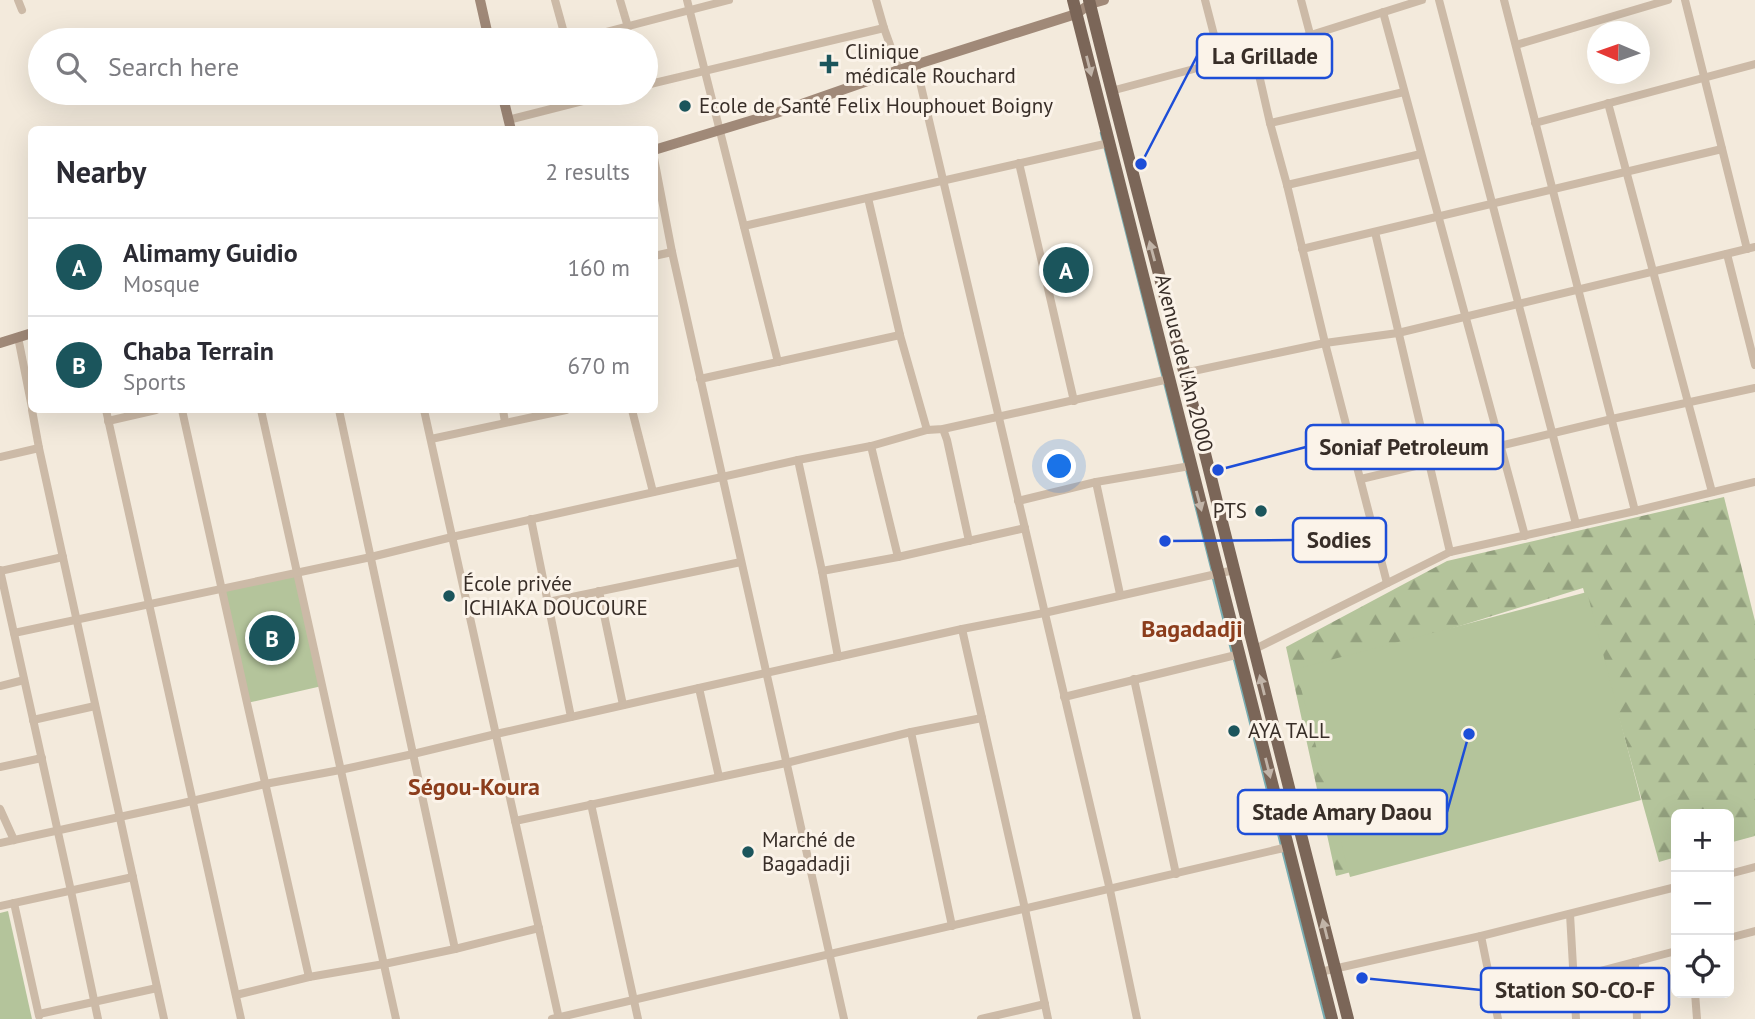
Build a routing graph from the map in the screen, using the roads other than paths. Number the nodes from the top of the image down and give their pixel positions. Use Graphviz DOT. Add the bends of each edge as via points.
graph roads {
  1 [pos="18,0"];
  2 [pos="480,0"];
  3 [pos="555,0"];
  4 [pos="620,0"];
  5 [pos="687,0"];
  6 [pos="729,0"];
  7 [pos="876,0"];
  8 [pos="1073,0"];
  9 [pos="1104,0"];
  10 [pos="1205,0"];
  11 [pos="1301,0"];
  12 [pos="1422,0"];
  13 [pos="1439,0"];
  14 [pos="1504,0"];
  15 [pos="1668,0"];
  16 [pos="1685,0"];
  17 [pos="1090,2"];
  18 [pos="22,10"];
  19 [pos="689,10"];
  20 [pos="1383,12"];
  21 [pos="1076,14"];
  22 [pos="628,27"];
  23 [pos="486,28"];
  24 [pos="563,28"];
  25 [pos="624,28"];
  26 [pos="884,28"];
  27 [pos="1311,34"];
  28 [pos="1516,45"];
  29 [pos="1254,53"];
  30 [pos="1221,62"];
  31 [pos="1755,64"];
  32 [pos="916,65"];
  33 [pos="704,70"];
  34 [pos="899,70"];
  35 [pos="1704,78"];
  36 [pos="658,82"];
  37 [pos="1111,91"];
  38 [pos="1404,92"];
  39 [pos="1608,103"];
  40 [pos="505,105"];
  41 [pos="575,105"];
  42 [pos="1270,123"];
  43 [pos="1535,123"];
  44 [pos="509,125"];
  45 [pos="720,130"];
  46 [pos="1109,143"];
  47 [pos="658,149"];
  48 [pos="1722,149"];
  49 [pos="1421,155"];
  50 [pos="1019,163"];
  51 [pos="1626,171"];
  52 [pos="658,179"];
  53 [pos="943,181"];
  54 [pos="1287,185"];
  55 [pos="1552,189"];
  56 [pos="868,198"];
  57 [pos="1493,203"];
  58 [pos="1438,217"];
  59 [pos="744,226"];
  60 [pos="1374,232"];
  61 [pos="1751,248"];
  62 [pos="1302,249"];
  63 [pos="672,252"];
  64 [pos="1727,254"];
  65 [pos="658,255"];
  66 [pos="1653,272"];
  67 [pos="1578,290"];
  68 [pos="1519,304"];
  69 [pos="1465,317"];
  70 [pos="1398,333"];
  71 [pos="28,334"];
  72 [pos="900,335"];
  73 [pos="18,337"];
  74 [pos="0,343"];
  75 [pos="1325,344"];
  76 [pos="778,362"];
  77 [pos="1755,365"];
  78 [pos="1184,373"];
  79 [pos="700,379"];
  80 [pos="1168,379"];
  81 [pos="28,388"];
  82 [pos="1755,388"];
  83 [pos="1074,401"];
  84 [pos="1688,402"];
  85 [pos="33,413"];
  86 [pos="107,413"];
  87 [pos="143,413"];
  88 [pos="184,413"];
  89 [pos="262,413"];
  90 [pos="340,413"];
  91 [pos="425,413"];
  92 [pos="504,413"];
  93 [pos="551,413"];
  94 [pos="633,413"];
  95 [pos="998,416"];
  96 [pos="1612,419"];
  97 [pos="108,421"];
  98 [pos="505,422"];
  99 [pos="943,429"];
  100 [pos="927,430"];
  101 [pos="1553,433"];
  102 [pos="431,439"];
  103 [pos="872,446"];
  104 [pos="1500,446"];
  105 [pos="39,448"];
  106 [pos="0,457"];
  107 [pos="798,460"];
  108 [pos="1428,463"];
  109 [pos="1190,466"];
  110 [pos="722,477"];
  111 [pos="1361,479"];
  112 [pos="1096,482"];
  113 [pos="1755,482"];
  114 [pos="653,492"];
  115 [pos="1712,492"];
  116 [pos="1018,502"];
  117 [pos="1635,511"];
  118 [pos="531,519"];
  119 [pos="1576,524"];
  120 [pos="1025,528"];
  121 [pos="1525,536"];
  122 [pos="452,537"];
  123 [pos="969,541"];
  124 [pos="1450,552"];
  125 [pos="63,557"];
  126 [pos="371,557"];
  127 [pos="898,557"];
  128 [pos="741,562"];
  129 [pos="1234,569"];
  130 [pos="0,570"];
  131 [pos="822,571"];
  132 [pos="297,573"];
  133 [pos="1218,573"];
  134 [pos="1387,583"];
  135 [pos="222,589"];
  136 [pos="599,591"];
  137 [pos="1120,594"];
  138 [pos="4,602"];
  139 [pos="149,603"];
  140 [pos="548,603"];
  141 [pos="1045,613"];
  142 [pos="76,619"];
  143 [pos="962,629"];
  144 [pos="14,633"];
  145 [pos="1253,650"];
  146 [pos="1240,654"];
  147 [pos="838,657"];
  148 [pos="766,673"];
  149 [pos="1133,679"];
  150 [pos="24,680"];
  151 [pos="0,686"];
  152 [pos="699,688"];
  153 [pos="1064,697"];
  154 [pos="623,705"];
  155 [pos="95,706"];
  156 [pos="572,717"];
  157 [pos="982,718"];
  158 [pos="33,720"];
  159 [pos="911,732"];
  160 [pos="496,734"];
  161 [pos="413,754"];
  162 [pos="42,758"];
  163 [pos="786,762"];
  164 [pos="0,767"];
  165 [pos="340,770"];
  166 [pos="719,777"];
  167 [pos="265,784"];
  168 [pos="193,801"];
  169 [pos="591,804"];
  170 [pos="0,809"];
  171 [pos="120,817"];
  172 [pos="515,821"];
  173 [pos="58,830"];
  174 [pos="14,840"];
  175 [pos="0,844"];
  176 [pos="1288,847"];
  177 [pos="1755,867"];
  178 [pos="1176,873"];
  179 [pos="1734,873"];
  180 [pos="133,877"];
  181 [pos="1671,888"];
  182 [pos="1110,890"];
  183 [pos="71,891"];
  184 [pos="14,903"];
  185 [pos="0,906"];
  186 [pos="1025,909"];
  187 [pos="1570,914"];
  188 [pos="952,926"];
  189 [pos="539,928"];
  190 [pos="1755,931"];
  191 [pos="1481,936"];
  192 [pos="1734,937"];
  193 [pos="455,949"];
  194 [pos="1671,952"];
  195 [pos="829,954"];
  196 [pos="1635,962"];
  197 [pos="384,964"];
  198 [pos="1335,969"];
  199 [pos="1320,972"];
  200 [pos="309,977"];
  201 [pos="1574,977"];
  202 [pos="157,988"];
  203 [pos="236,995"];
  204 [pos="1695,998"];
  205 [pos="1494,999"];
  206 [pos="633,1000"];
  207 [pos="94,1002"];
  208 [pos="1045,1004"];
  209 [pos="39,1016"];
  210 [pos="557,1018"];
  211 [pos="98,1019"];
  212 [pos="164,1019"];
  213 [pos="241,1019"];
  214 [pos="396,1019"];
  215 [pos="638,1019"];
  216 [pos="844,1019"];
  217 [pos="981,1019"];
  218 [pos="1048,1019"];
  219 [pos="1137,1019"];
  220 [pos="1332,1019"];
  221 [pos="1348,1019"];
  222 [pos="1498,1019"];
  223 [pos="1576,1019"];
  224 [pos="1637,1019"];
  225 [pos="1697,1019"];
  1 -- 18 [label="street"];
  2 -- 23 [label="street"];
  3 -- 24 [label="street"];
  4 -- 22 [label="street"];
  5 -- 19 [label="street"];
  6 -- 19 [label="street"];
  7 -- 26 [label="street"];
  8 -- 21 [label="main road, Avenue de l'An 2000"];
  9 -- 17 [label="street"];
  10 -- 30 [label="street"];
  11 -- 27 [label="street"];
  12 -- 20 [label="street"];
  13 -- 57 [label="street"];
  14 -- 28 [label="street"];
  15 -- 28 [label="street"];
  16 -- 35 [label="street"];
  17 -- 21 [label="street"];
  17 -- 37 [label="main road, Avenue de l'An 2000"];
  19 -- 22 [label="street"];
  19 -- 33 [label="street"];
  20 -- 27 [label="street"];
  20 -- 38 [label="street"];
  21 -- 32 [label="street"];
  21 -- 46 [label="main road, Avenue de l'An 2000, one-way"];
  22 -- 25 [label="street"];
  26 -- 33 [label="street"];
  26 -- 34 [label="street"];
  27 -- 29 [label="street"];
  28 -- 43 [label="street"];
  29 -- 30 [label="street"];
  29 -- 42 [label="street"];
  30 -- 37 [label="street"];
  31 -- 35 [label="street"];
  32 -- 34 [label="street"];
  32 -- 53 [label="street"];
  33 -- 36 [label="street"];
  33 -- 45 [label="street"];
  34 -- 45 [label="street"];
  35 -- 39 [label="street"];
  35 -- 48 [label="street"];
  78 -- 37 [label="main road, Avenue de l'An 2000, one-way"];
  38 -- 42 [label="street"];
  38 -- 49 [label="street"];
  39 -- 43 [label="street"];
  39 -- 51 [label="street"];
  40 -- 44 [label="street"];
  41 -- 44 [label="street"];
  42 -- 54 [label="street"];
  43 -- 55 [label="street"];
  45 -- 47 [label="street"];
  45 -- 59 [label="street"];
  46 -- 50 [label="street"];
  46 -- 80 [label="main road, Avenue de l'An 2000"];
  48 -- 51 [label="street"];
  48 -- 61 [label="street"];
  49 -- 54 [label="street"];
  49 -- 58 [label="street"];
  50 -- 53 [label="street"];
  50 -- 83 [label="street"];
  51 -- 55 [label="street"];
  51 -- 66 [label="street"];
  52 -- 63 [label="street"];
  53 -- 56 [label="street"];
  53 -- 95 [label="street"];
  54 -- 62 [label="street"];
  55 -- 57 [label="street"];
  55 -- 67 [label="street"];
  56 -- 59 [label="street"];
  56 -- 72 [label="street"];
  57 -- 58 [label="street"];
  57 -- 68 [label="street"];
  58 -- 60 [label="street"];
  58 -- 69 [label="street"];
  59 -- 76 [label="street"];
  60 -- 62 [label="street"];
  60 -- 70 [label="street"];
  61 -- 64 [label="street"];
  62 -- 75 [label="street"];
  63 -- 65 [label="street"];
  63 -- 79 [label="street"];
  64 -- 66 [label="street"];
  64 -- 77 [label="street"];
  66 -- 67 [label="street"];
  66 -- 84 [label="street"];
  67 -- 68 [label="street"];
  67 -- 96 [label="street"];
  68 -- 69 [label="street"];
  68 -- 101 [label="street"];
  69 -- 70 [label="street"];
  69 -- 104 [label="street"];
  70 -- 75 [label="street"];
  70 -- 108 [label="street"];
  71 -- 73 [label="street"];
  72 -- 76 [label="street"];
  72 -- 100 [label="street"];
  73 -- 74 [label="street"];
  73 -- 81 [label="street"];
  75 -- 78 [label="street"];
  75 -- 111 [label="street"];
  76 -- 79 [label="street"];
  78 -- 129 [label="main road, Avenue de l'An 2000"];
  79 -- 110 [label="street"];
  80 -- 83 [label="street"];
  80 -- 109 [label="main road, Avenue de l'An 2000"];
  82 -- 84 [label="street"];
  83 -- 95 [label="street"];
  84 -- 96 [label="street"];
  84 -- 115 [label="street"];
  85 -- 105 [label="street"];
  86 -- 97 [label="street"];
  87 -- 97 [label="street"];
  88 -- 135 [label="street"];
  89 -- 132 [label="street"];
  90 -- 126 [label="street"];
  91 -- 102 [label="street"];
  92 -- 98 [label="street"];
  93 -- 98 [label="street"];
  94 -- 114 [label="street"];
  95 -- 99 [label="street"];
  95 -- 116 [label="street"];
  96 -- 101 [label="street"];
  96 -- 117 [label="street"];
  97 -- 139 [label="street"];
  98 -- 102 [label="street"];
  99 -- 100 [label="street"];
  99 -- 123 [label="street"];
  100 -- 103 [label="street"];
  101 -- 104 [label="street"];
  101 -- 119 [label="street"];
  102 -- 122 [label="street"];
  103 -- 107 [label="street"];
  103 -- 127 [label="street"];
  104 -- 108 [label="street"];
  104 -- 121 [label="street"];
  105 -- 106 [label="street"];
  105 -- 125 [label="street"];
  107 -- 110 [label="street"];
  107 -- 131 [label="street"];
  108 -- 111 [label="street"];
  108 -- 124 [label="street"];
  109 -- 112 [label="street"];
  109 -- 133 [label="main road, Avenue de l'An 2000, one-way"];
  110 -- 114 [label="street"];
  110 -- 128 [label="street"];
  111 -- 134 [label="street"];
  112 -- 116 [label="street"];
  112 -- 137 [label="street"];
  113 -- 115 [label="street"];
  114 -- 118 [label="street"];
  115 -- 117 [label="street"];
  116 -- 120 [label="street"];
  117 -- 119 [label="street"];
  118 -- 122 [label="street"];
  118 -- 140 [label="street"];
  119 -- 121 [label="street"];
  120 -- 123 [label="street"];
  120 -- 141 [label="street"];
  121 -- 124 [label="street"];
  122 -- 126 [label="street"];
  122 -- 160 [label="street"];
  123 -- 127 [label="street"];
  124 -- 134 [label="street"];
  125 -- 130 [label="street"];
  125 -- 142 [label="street"];
  126 -- 132 [label="street"];
  126 -- 161 [label="street"];
  127 -- 131 [label="street"];
  128 -- 136 [label="street"];
  128 -- 148 [label="street"];
  129 -- 133 [label="street"];
  129 -- 145 [label="main road, Avenue de l'An 2000"];
  130 -- 138 [label="street"];
  131 -- 147 [label="street"];
  132 -- 135 [label="street"];
  132 -- 165 [label="street"];
  133 -- 137 [label="street"];
  133 -- 146 [label="main road, Avenue de l'An 2000"];
  134 -- 145 [label="street"];
  135 -- 139 [label="street"];
  135 -- 167 [label="street"];
  136 -- 140 [label="street"];
  136 -- 154 [label="street"];
  137 -- 141 [label="street"];
  138 -- 144 [label="street"];
  139 -- 142 [label="street"];
  139 -- 168 [label="street"];
  140 -- 156 [label="street"];
  141 -- 143 [label="street"];
  141 -- 153 [label="street"];
  142 -- 144 [label="street"];
  142 -- 155 [label="street"];
  143 -- 147 [label="street"];
  143 -- 157 [label="street"];
  144 -- 150 [label="street"];
  198 -- 145 [label="main road, Avenue de l'An 2000, one-way"];
  146 -- 149 [label="street"];
  146 -- 176 [label="main road, Avenue de l'An 2000, one-way"];
  147 -- 148 [label="street"];
  148 -- 152 [label="street"];
  148 -- 163 [label="street"];
  149 -- 153 [label="street"];
  149 -- 178 [label="street"];
  150 -- 151 [label="street"];
  150 -- 158 [label="street"];
  152 -- 154 [label="street"];
  152 -- 166 [label="street"];
  153 -- 182 [label="street"];
  154 -- 156 [label="street"];
  155 -- 158 [label="street"];
  155 -- 171 [label="street"];
  156 -- 160 [label="street"];
  157 -- 159 [label="street"];
  157 -- 186 [label="street"];
  158 -- 162 [label="street"];
  159 -- 163 [label="street"];
  159 -- 188 [label="street"];
  160 -- 161 [label="street"];
  160 -- 172 [label="street"];
  161 -- 165 [label="street"];
  161 -- 193 [label="street"];
  162 -- 164 [label="street"];
  162 -- 173 [label="street"];
  163 -- 166 [label="street"];
  163 -- 195 [label="street"];
  165 -- 167 [label="street"];
  165 -- 197 [label="street"];
  166 -- 169 [label="street"];
  167 -- 168 [label="street"];
  167 -- 200 [label="street"];
  168 -- 171 [label="street"];
  168 -- 203 [label="street"];
  169 -- 172 [label="street"];
  169 -- 206 [label="street"];
  170 -- 174 [label="street"];
  171 -- 173 [label="street"];
  171 -- 180 [label="street"];
  172 -- 189 [label="street"];
  173 -- 174 [label="street"];
  173 -- 183 [label="street"];
  174 -- 175 [label="street"];
  176 -- 178 [label="street"];
  176 -- 199 [label="main road, Avenue de l'An 2000"];
  177 -- 179 [label="street"];
  178 -- 182 [label="street"];
  180 -- 183 [label="street"];
  180 -- 202 [label="street"];
  181 -- 187 [label="street"];
  182 -- 186 [label="street"];
  182 -- 219 [label="street"];
  183 -- 184 [label="street"];
  183 -- 207 [label="street"];
  184 -- 185 [label="street"];
  184 -- 209 [label="street"];
  186 -- 188 [label="street"];
  186 -- 208 [label="street"];
  187 -- 191 [label="street"];
  187 -- 201 [label="street"];
  188 -- 195 [label="street"];
  189 -- 193 [label="street"];
  189 -- 210 [label="street"];
  190 -- 192 [label="street"];
  191 -- 198 [label="street"];
  191 -- 205 [label="street"];
  193 -- 197 [label="street"];
  194 -- 196 [label="street"];
  195 -- 206 [label="street"];
  195 -- 216 [label="street"];
  196 -- 201 [label="street"];
  196 -- 224 [label="street"];
  197 -- 200 [label="street"];
  197 -- 214 [label="street"];
  198 -- 199 [label="street"];
  198 -- 221 [label="main road, Avenue de l'An 2000"];
  199 -- 220 [label="main road, Avenue de l'An 2000"];
  200 -- 203 [label="street"];
  201 -- 205 [label="street"];
  201 -- 223 [label="street"];
  202 -- 207 [label="street"];
  202 -- 212 [label="street"];
  203 -- 213 [label="street"];
  204 -- 225 [label="street"];
  205 -- 222 [label="street"];
  206 -- 210 [label="street"];
  206 -- 215 [label="street"];
  207 -- 209 [label="street"];
  207 -- 211 [label="street"];
  208 -- 217 [label="street"];
  208 -- 218 [label="street"];
}
